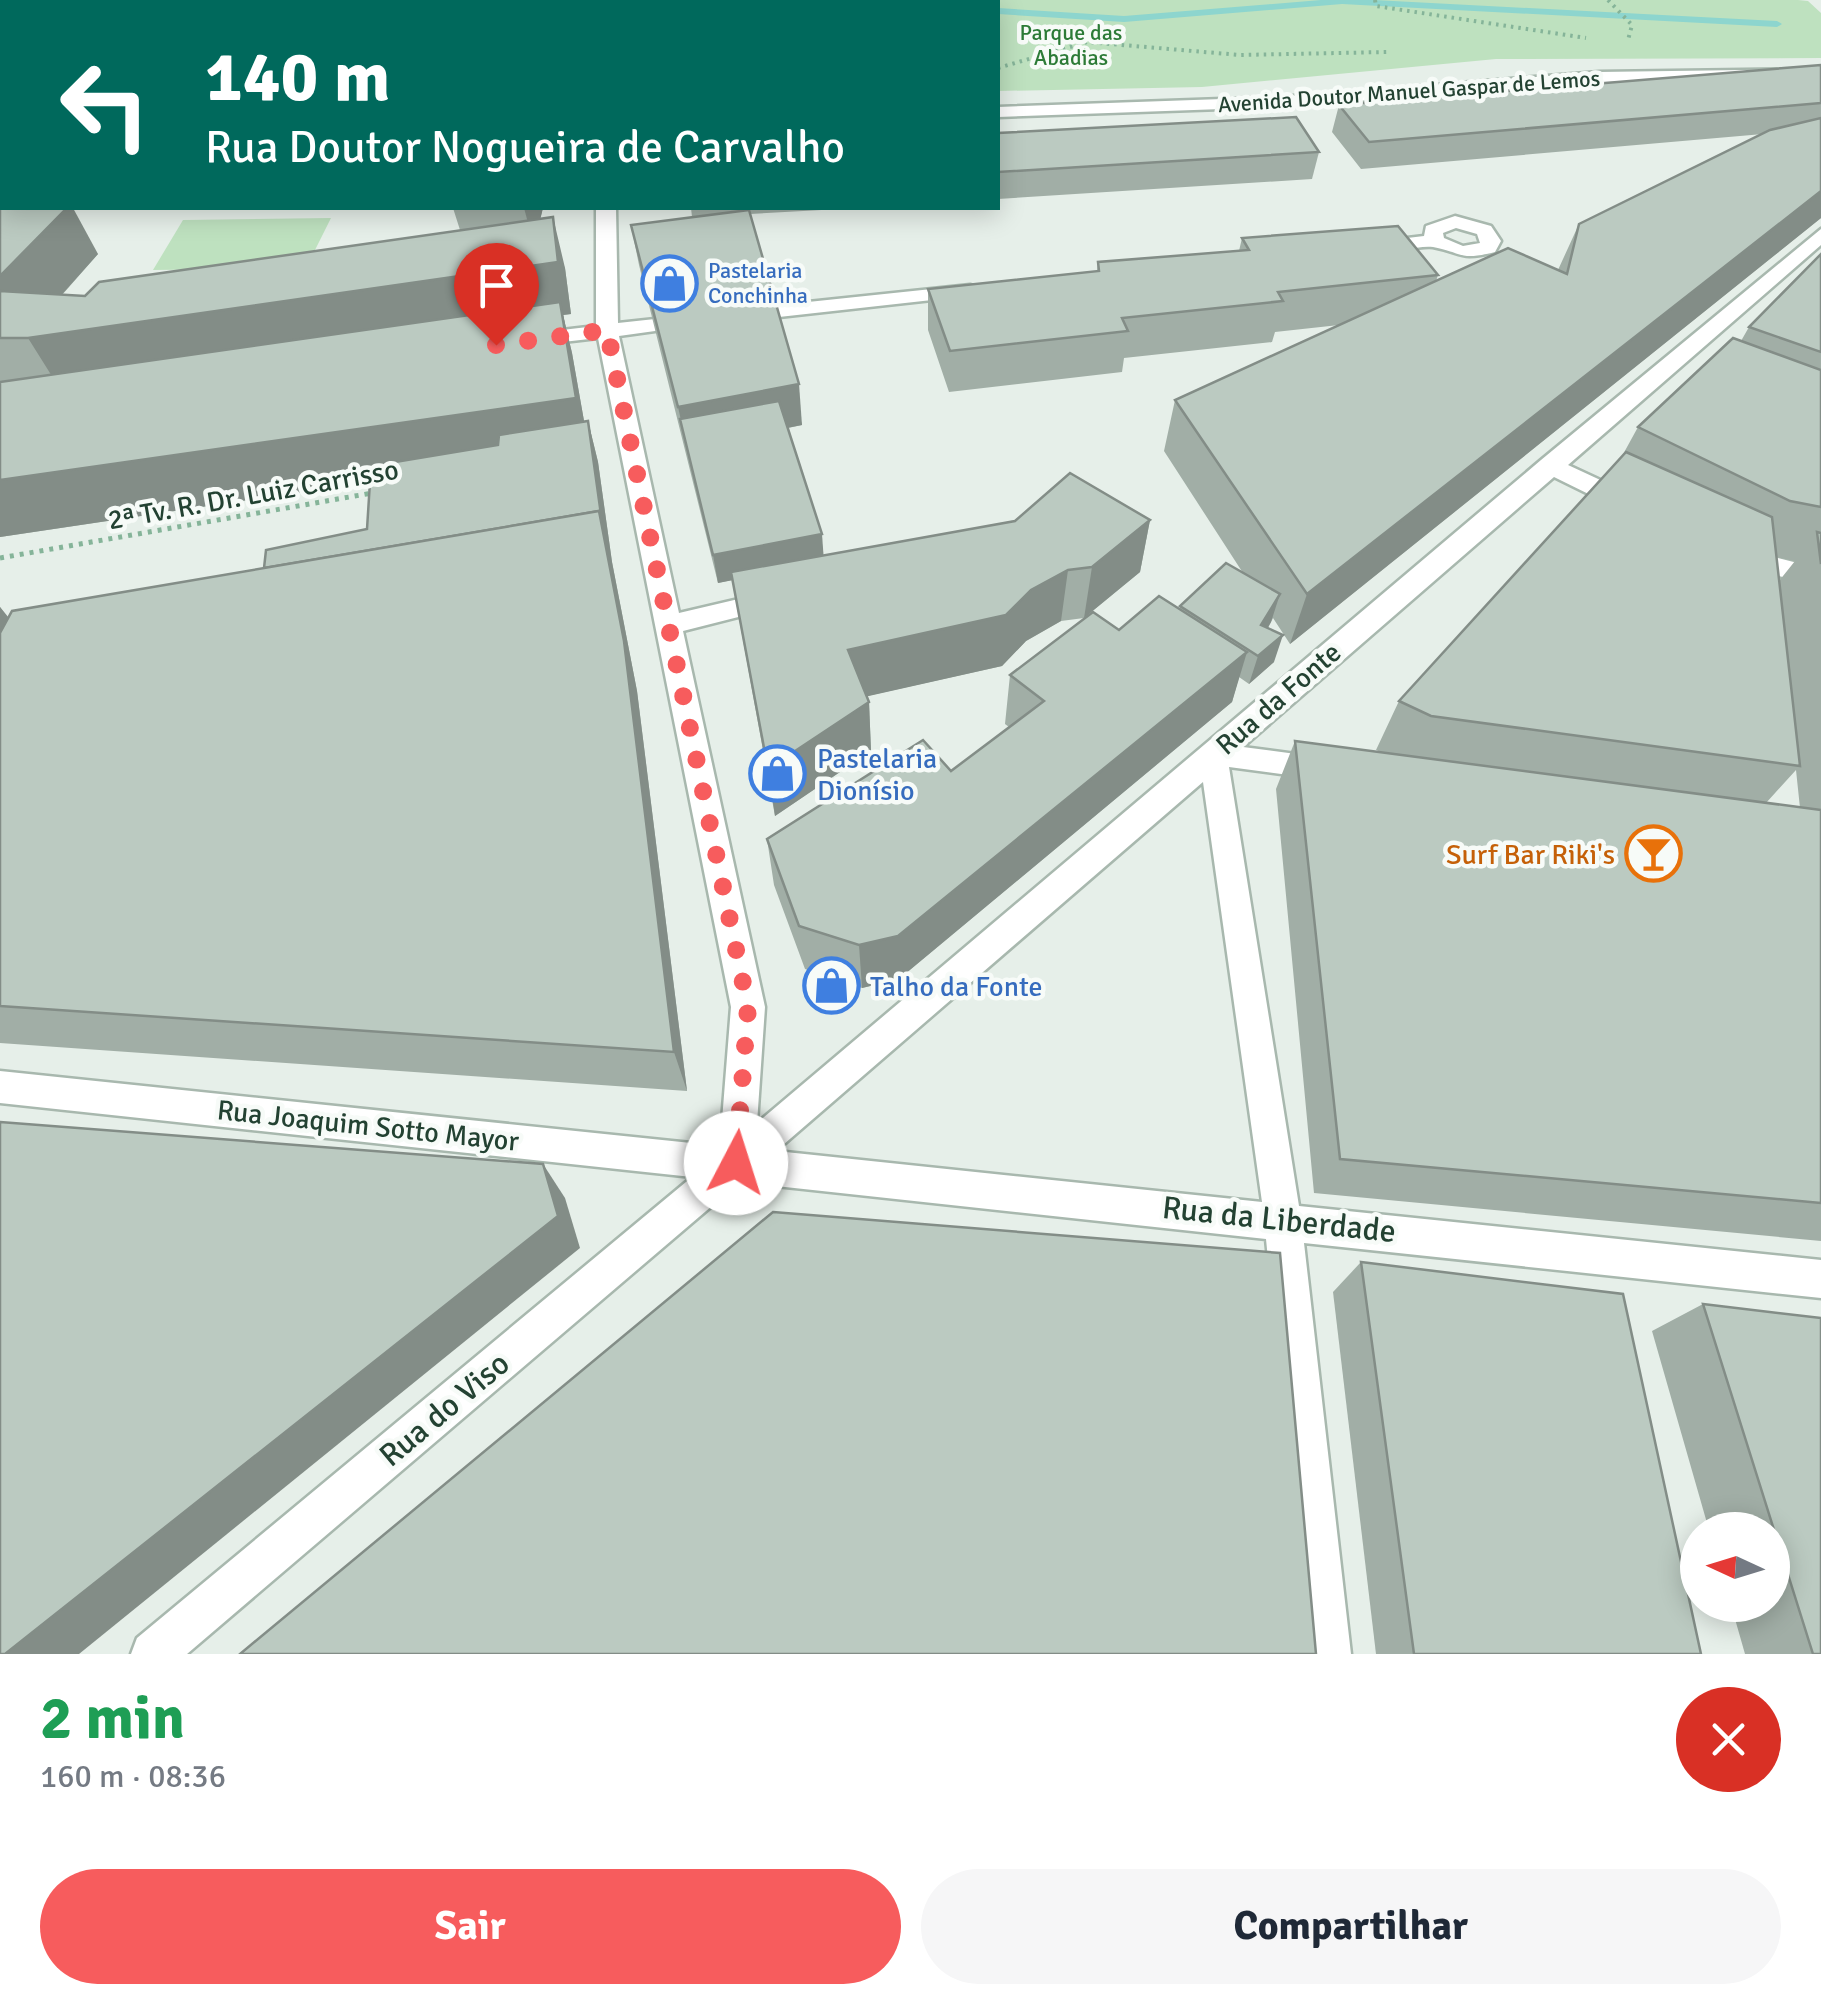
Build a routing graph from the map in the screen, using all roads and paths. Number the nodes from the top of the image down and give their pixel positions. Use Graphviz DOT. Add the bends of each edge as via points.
graph roads {
  1 [pos="1610,0"];
  2 [pos="1376,3"];
  3 [pos="1602,40"];
  4 [pos="1637,45"];
  5 [pos="1396,52"];
  6 [pos="1000,67"];
  7 [pos="1821,74"];
  8 [pos="1000,112"];
  9 [pos="606,210"];
  10 [pos="1821,235"];
  11 [pos="1435,241"];
  12 [pos="1357,250"];
  13 [pos="986,289"];
  14 [pos="770,312"];
  15 [pos="654,325"];
  16 [pos="607,330"];
  17 [pos="511,342"];
  18 [pos="1665,367"];
  19 [pos="1700,380"];
  20 [pos="1549,466"];
  21 [pos="383,492"];
  22 [pos="1652,515"];
  23 [pos="1721,548"];
  24 [pos="0,558"];
  25 [pos="1821,578"];
  26 [pos="804,592"];
  27 [pos="669,626"];
  28 [pos="1213,754"];
  29 [pos="1349,772"];
  30 [pos="0,1087"];
  31 [pos="736,1163"];
  32 [pos="1283,1219"];
  33 [pos="1821,1279"];
  34 [pos="153,1654"];
  35 [pos="1329,1654"];
  1 -- 4 [label="path" via="1628,20 1632,38 1622,43"];
  2 -- 3 [label="path"];
  5 -- 6 [label="path" via="1240,55 1086,42"];
  7 -- 8 [label="street, Avenida Doutor Manuel Gaspar de Lemos" via="1599,77 1280,102"];
  9 -- 16 [label="street"];
  10 -- 18 [label="street, Rua da Fonte"];
  11 -- 12 [label="street"];
  13 -- 14 [label="street"];
  15 -- 16 [label="street"];
  16 -- 17 [label="street"];
  16 -- 27 [label="street"];
  18 -- 19 [label="street"];
  18 -- 20 [label="street, Rua da Fonte"];
  20 -- 22 [label="street"];
  20 -- 28 [label="street, Rua da Fonte"];
  21 -- 24 [label="path, 2ª Tv. R. Dr. Luiz Carrisso"];
  23 -- 25 [label="street" via="1756,574"];
  26 -- 27 [label="street"];
  27 -- 31 [label="street" via="748,1007"];
  28 -- 29 [label="street"];
  28 -- 31 [label="street, Rua da Fonte"];
  28 -- 32 [label="street"];
  30 -- 31 [label="street, Rua Joaquim Sotto Mayor"];
  31 -- 32 [label="street, Rua da Liberdade"];
  31 -- 34 [label="street, Rua do Viso"];
  32 -- 33 [label="street, Rua da Liberdade"];
  32 -- 35 [label="street"];
}
